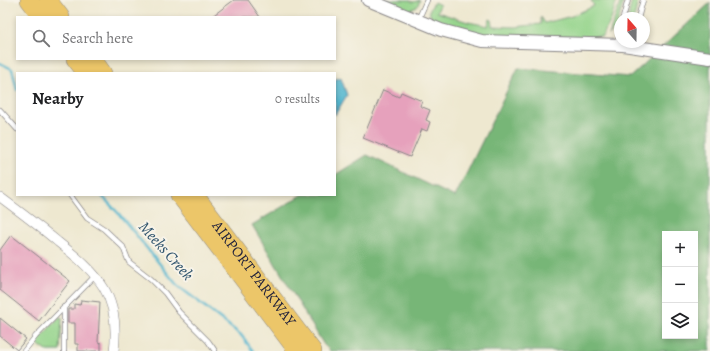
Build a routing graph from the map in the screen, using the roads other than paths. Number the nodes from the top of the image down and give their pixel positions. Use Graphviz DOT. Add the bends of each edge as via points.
graph roads {
  1 [pos="29,0"];
  2 [pos="34,0"];
  3 [pos="48,0"];
  4 [pos="368,0"];
  5 [pos="427,0"];
  6 [pos="628,0"];
  7 [pos="643,0"];
  8 [pos="625,12"];
  9 [pos="640,12"];
  10 [pos="41,16"];
  11 [pos="46,16"];
  12 [pos="60,16"];
  13 [pos="418,20"];
  14 [pos="614,44"];
  15 [pos="650,47"];
  16 [pos="710,58"];
  17 [pos="78,60"];
  18 [pos="94,60"];
  19 [pos="87,72"];
  20 [pos="102,72"];
  21 [pos="0,110"];
  22 [pos="16,128"];
  23 [pos="71,196"];
  24 [pos="180,196"];
  25 [pos="196,196"];
  26 [pos="0,197"];
  27 [pos="96,275"];
  28 [pos="64,307"];
  29 [pos="24,351"];
  30 [pos="64,351"];
  31 [pos="114,351"];
  32 [pos="215,351"];
  33 [pos="298,351"];
  34 [pos="313,351"];
  1 -- 10 [label="highway"];
  2 -- 11 [label="highway"];
  3 -- 12 [label="highway"];
  4 -- 13 [label="street"];
  5 -- 13 [label="lane"];
  6 -- 8 [label="lane"];
  7 -- 9 [label="lane"];
  13 -- 14 [label="street" via="453,34 482,41"];
  15 -- 16 [label="street"];
  17 -- 19 [label="highway"];
  18 -- 20 [label="highway"];
  21 -- 22 [label="lane"];
  23 -- 32 [label="lane" via="87,218 119,243 130,262 156,284"];
  24 -- 33 [label="highway, AIRPORT PARKWAY"];
  25 -- 34 [label="highway, AIRPORT PARKWAY"];
  26 -- 27 [label="street"];
  27 -- 28 [label="lane"];
  27 -- 31 [label="street" via="106,291 112,309 115,328"];
  28 -- 29 [label="lane"];
  28 -- 30 [label="lane"];
}
